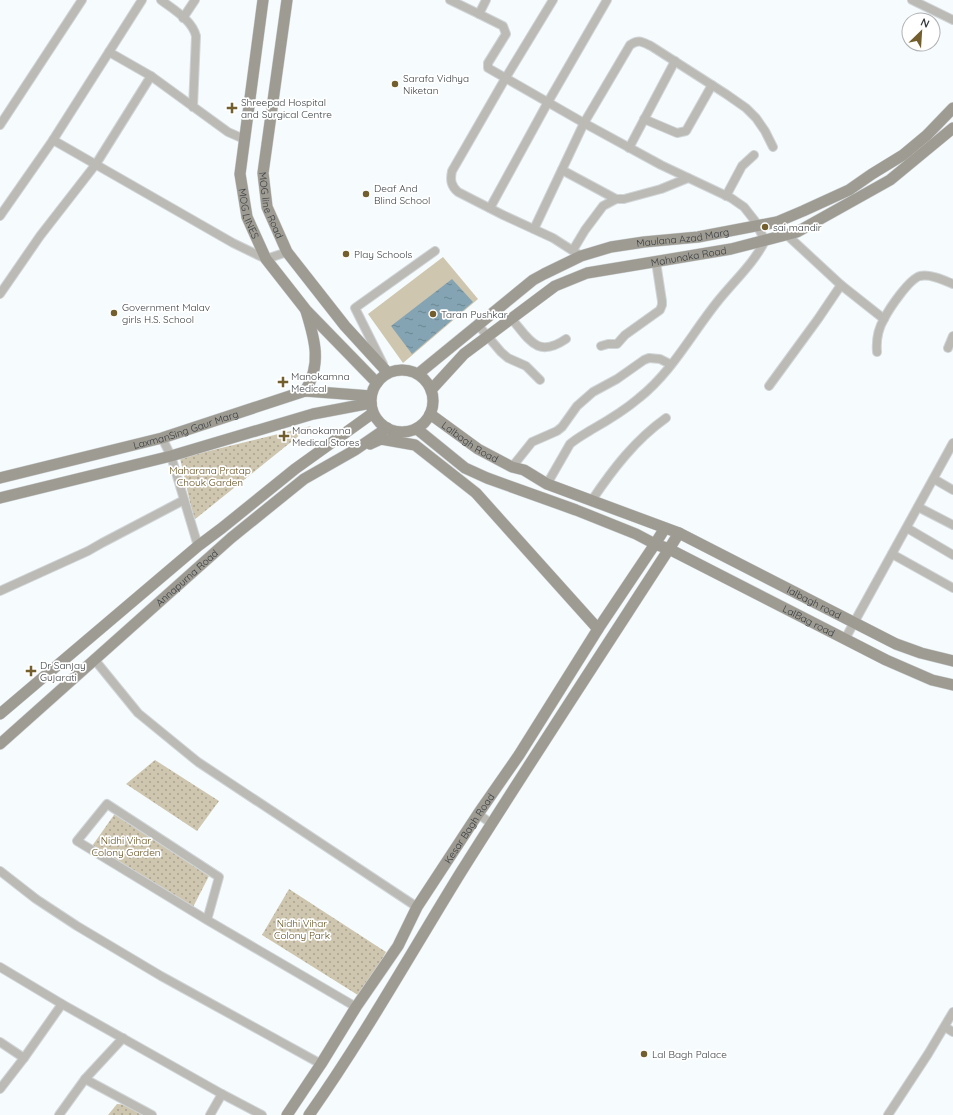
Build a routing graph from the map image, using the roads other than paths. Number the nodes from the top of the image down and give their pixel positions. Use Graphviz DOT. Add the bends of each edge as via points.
graph roads {
  1 [pos="82,0"];
  2 [pos="142,0"];
  3 [pos="161,0"];
  4 [pos="195,0"];
  5 [pos="263,0"];
  6 [pos="287,0"];
  7 [pos="450,0"];
  8 [pos="486,0"];
  9 [pos="553,0"];
  10 [pos="607,0"];
  11 [pos="912,0"];
  12 [pos="479,14"];
  13 [pos="183,18"];
  14 [pos="953,20"];
  15 [pos="109,52"];
  16 [pos="675,61"];
  17 [pos="151,76"];
  18 [pos="505,79"];
  19 [pos="712,85"];
  20 [pos="548,102"];
  21 [pos="193,107"];
  22 [pos="953,108"];
  23 [pos="644,119"];
  24 [pos="584,123"];
  25 [pos="0,126"];
  26 [pos="953,128"];
  27 [pos="244,139"];
  28 [pos="53,140"];
  29 [pos="773,147"];
  30 [pos="630,148"];
  31 [pos="754,155"];
  32 [pos="96,164"];
  33 [pos="562,170"];
  34 [pos="688,178"];
  35 [pos="726,196"];
  36 [pos="616,199"];
  37 [pos="490,208"];
  38 [pos="0,216"];
  39 [pos="757,225"];
  40 [pos="534,229"];
  41 [pos="787,235"];
  42 [pos="765,241"];
  43 [pos="435,251"];
  44 [pos="287,252"];
  45 [pos="577,253"];
  46 [pos="266,259"];
  47 [pos="656,262"];
  48 [pos="953,284"];
  49 [pos="841,285"];
  50 [pos="0,294"];
  51 [pos="306,310"];
  52 [pos="511,318"];
  53 [pos="884,319"];
  54 [pos="478,325"];
  55 [pos="487,336"];
  56 [pos="953,336"];
  57 [pos="566,339"];
  58 [pos="601,346"];
  59 [pos="948,348"];
  60 [pos="876,352"];
  61 [pos="670,364"];
  62 [pos="388,373"];
  63 [pos="418,374"];
  64 [pos="540,380"];
  65 [pos="377,383"];
  66 [pos="769,386"];
  67 [pos="431,390"];
  68 [pos="305,392"];
  69 [pos="372,404"];
  70 [pos="430,414"];
  71 [pos="666,418"];
  72 [pos="387,428"];
  73 [pos="417,428"];
  74 [pos="162,438"];
  75 [pos="953,443"];
  76 [pos="355,450"];
  77 [pos="171,456"];
  78 [pos="512,467"];
  79 [pos="465,468"];
  80 [pos="0,478"];
  81 [pos="934,479"];
  82 [pos="547,484"];
  83 [pos="953,490"];
  84 [pos="476,493"];
  85 [pos="0,498"];
  86 [pos="184,500"];
  87 [pos="592,500"];
  88 [pos="918,507"];
  89 [pos="953,525"];
  90 [pos="665,528"];
  91 [pos="907,528"];
  92 [pos="679,533"];
  93 [pos="655,544"];
  94 [pos="198,546"];
  95 [pos="669,549"];
  96 [pos="892,554"];
  97 [pos="953,555"];
  98 [pos="953,588"];
  99 [pos="0,591"];
  100 [pos="855,622"];
  101 [pos="598,629"];
  102 [pos="845,639"];
  103 [pos="94,659"];
  104 [pos="953,661"];
  105 [pos="953,685"];
  106 [pos="0,714"];
  107 [pos="0,744"];
  108 [pos="478,814"];
  109 [pos="492,824"];
  110 [pos="0,872"];
  111 [pos="417,907"];
  112 [pos="207,920"];
  113 [pos="0,967"];
  114 [pos="62,1004"];
  115 [pos="356,1007"];
  116 [pos="953,1012"];
  117 [pos="945,1027"];
  118 [pos="953,1032"];
  119 [pos="123,1038"];
  120 [pos="0,1042"];
  121 [pos="24,1058"];
  122 [pos="321,1064"];
  123 [pos="85,1079"];
  124 [pos="0,1089"];
  125 [pos="222,1094"];
  126 [pos="59,1115"];
  127 [pos="152,1115"];
  128 [pos="210,1115"];
  129 [pos="262,1115"];
  130 [pos="287,1115"];
  131 [pos="309,1115"];
  132 [pos="888,1115"];
  1 -- 25 [label="street"];
  2 -- 15 [label="street"];
  3 -- 13 [label="street"];
  4 -- 13 [label="street"];
  5 -- 27 [label="main road, MOG LINES"];
  6 -- 44 [label="main road, MOG line Road" via="263,173 267,207"];
  7 -- 12 [label="street"];
  8 -- 12 [label="street"];
  9 -- 18 [label="street"];
  10 -- 20 [label="street"];
  11 -- 14 [label="street"];
  12 -- 18 [label="street" via="503,26 506,34 488,63 488,68"];
  13 -- 21 [label="street" via="190,22 196,36"];
  15 -- 17 [label="street"];
  15 -- 28 [label="street"];
  16 -- 19 [label="street"];
  16 -- 23 [label="street"];
  16 -- 24 [label="street" via="640,41 630,45"];
  17 -- 21 [label="street"];
  17 -- 32 [label="street"];
  18 -- 20 [label="street"];
  18 -- 37 [label="street" via="451,176 453,188"];
  19 -- 23 [label="street" via="686,131 677,133"];
  19 -- 29 [label="street" via="756,118"];
  20 -- 24 [label="street"];
  20 -- 37 [label="street"];
  21 -- 27 [label="street" via="228,132"];
  22 -- 39 [label="main road, Maulana Azad Marg" via="927,136 850,190 784,219"];
  23 -- 30 [label="street"];
  24 -- 30 [label="street"];
  24 -- 33 [label="street"];
  26 -- 41 [label="main road, Mahunaka Road" via="890,180 797,232"];
  27 -- 46 [label="main road, MOG LINES" via="240,174 246,217"];
  28 -- 32 [label="street"];
  28 -- 38 [label="street"];
  30 -- 34 [label="street"];
  31 -- 35 [label="street" via="742,166"];
  32 -- 46 [label="street" via="233,243"];
  32 -- 50 [label="street" via="40,236"];
  33 -- 36 [label="street"];
  33 -- 40 [label="street"];
  34 -- 35 [label="street"];
  34 -- 36 [label="street" via="661,189"];
  35 -- 39 [label="street" via="744,207"];
  36 -- 45 [label="street" via="604,206 595,216"];
  37 -- 40 [label="street"];
  39 -- 42 [label="street"];
  39 -- 45 [label="main road, Maulana Azad Marg" via="698,237 644,242"];
  40 -- 45 [label="street"];
  41 -- 42 [label="main road, Mahunaka Road"];
  41 -- 49 [label="street"];
  42 -- 47 [label="main road, Mahunaka Road"];
  42 -- 61 [label="street" via="754,260 718,301"];
  43 -- 62 [label="street" via="355,308"];
  44 -- 46 [label="street"];
  44 -- 62 [label="main road, MOG line Road" via="345,326"];
  45 -- 54 [label="main road, Maulana Azad Marg" via="533,280"];
  46 -- 51 [label="main road, MOG LINES"];
  47 -- 52 [label="main road, Mahunaka Road" via="586,273 555,286"];
  47 -- 58 [label="street" via="662,301 660,310 625,335 617,344"];
  48 -- 53 [label="street" via="931,276 918,276 904,289"];
  49 -- 53 [label="street"];
  49 -- 66 [label="street"];
  51 -- 65 [label="main road, MOG LINES"];
  51 -- 68 [label="main road" via="316,363 311,383"];
  52 -- 55 [label="main road, Mahunaka Road"];
  52 -- 57 [label="street" via="538,347 556,346"];
  53 -- 60 [label="street" via="877,338"];
  54 -- 55 [label="street"];
  54 -- 63 [label="main road, Maulana Azad Marg"];
  55 -- 64 [label="street" via="508,358 526,366"];
  55 -- 67 [label="main road, Mahunaka Road" via="464,354"];
  56 -- 59 [label="street"];
  61 -- 78 [label="street" via="660,359 649,358 592,392 577,406 562,427 532,442"];
  61 -- 82 [label="street" via="639,398 575,439"];
  62 -- 63 [label="main road" via="408,370"];
  62 -- 65 [label="main road"];
  63 -- 67 [label="main road"];
  65 -- 69 [label="main road"];
  67 -- 70 [label="main road" via="433,402"];
  68 -- 69 [label="main road, LaxmanSing Gaur Marg" via="353,394"];
  68 -- 74 [label="main road, LaxmanSing Gaur Marg"];
  69 -- 72 [label="main road" via="381,424"];
  69 -- 77 [label="main road, LaxmanSing Gaur Marg" via="313,414"];
  69 -- 94 [label="main road, Annapurna Road"];
  70 -- 73 [label="main road"];
  70 -- 78 [label="main road, Lalbagh Road" via="478,449"];
  71 -- 87 [label="street" via="649,430 632,448"];
  72 -- 73 [label="main road" via="407,432"];
  72 -- 76 [label="main road, Annapurna Road"];
  73 -- 79 [label="main road"];
  74 -- 77 [label="street"];
  74 -- 80 [label="main road, LaxmanSing Gaur Marg"];
  75 -- 81 [label="street"];
  76 -- 84 [label="main road" via="381,439 415,445"];
  76 -- 103 [label="main road, Annapurna Road" via="304,479 217,550"];
  77 -- 85 [label="main road, LaxmanSing Gaur Marg"];
  77 -- 86 [label="street"];
  78 -- 82 [label="main road" via="524,470"];
  79 -- 84 [label="main road"];
  79 -- 93 [label="main road" via="576,510"];
  81 -- 83 [label="street"];
  81 -- 88 [label="street"];
  82 -- 87 [label="main road"];
  84 -- 101 [label="main road"];
  86 -- 94 [label="street"];
  86 -- 99 [label="street" via="88,551"];
  87 -- 90 [label="main road"];
  88 -- 89 [label="street"];
  88 -- 91 [label="street"];
  90 -- 92 [label="main road, lalbagh road"];
  90 -- 93 [label="main road, Kesar Bagh Road"];
  91 -- 96 [label="street"];
  91 -- 97 [label="street"];
  92 -- 95 [label="main road, Kesar Bagh Road"];
  92 -- 100 [label="main road, lalbagh road"];
  93 -- 95 [label="main road, LalBag road"];
  93 -- 101 [label="main road, Kesar Bagh Road"];
  94 -- 106 [label="main road, Annapurna Road"];
  95 -- 102 [label="main road, LalBag road"];
  95 -- 109 [label="main road, Kesar Bagh Road"];
  96 -- 98 [label="street"];
  96 -- 100 [label="street"];
  100 -- 102 [label="street"];
  100 -- 104 [label="main road, lalbagh road" via="896,644"];
  101 -- 108 [label="main road, Kesar Bagh Road" via="519,755"];
  102 -- 105 [label="main road, LalBag road" via="932,680"];
  103 -- 107 [label="main road, Annapurna Road"];
  103 -- 111 [label="street" via="138,713 198,762"];
  108 -- 109 [label="street"];
  108 -- 111 [label="main road, Kesar Bagh Road"];
  109 -- 131 [label="main road, Kesar Bagh Road" via="411,957"];
  110 -- 122 [label="street" via="77,926 161,976"];
  111 -- 115 [label="main road, Kesar Bagh Road" via="398,946"];
  112 -- 112 [label="street" via="219,877 107,804 77,841"];
  112 -- 115 [label="street"];
  113 -- 114 [label="street"];
  114 -- 119 [label="street"];
  114 -- 121 [label="street"];
  115 -- 122 [label="main road, Kesar Bagh Road"];
  116 -- 117 [label="street"];
  117 -- 118 [label="street"];
  117 -- 132 [label="street"];
  119 -- 123 [label="street"];
  119 -- 125 [label="street"];
  120 -- 121 [label="street"];
  121 -- 124 [label="street"];
  122 -- 130 [label="main road, Kesar Bagh Road"];
  123 -- 126 [label="street"];
  123 -- 127 [label="street"];
  125 -- 128 [label="street"];
  125 -- 129 [label="street"];
}
